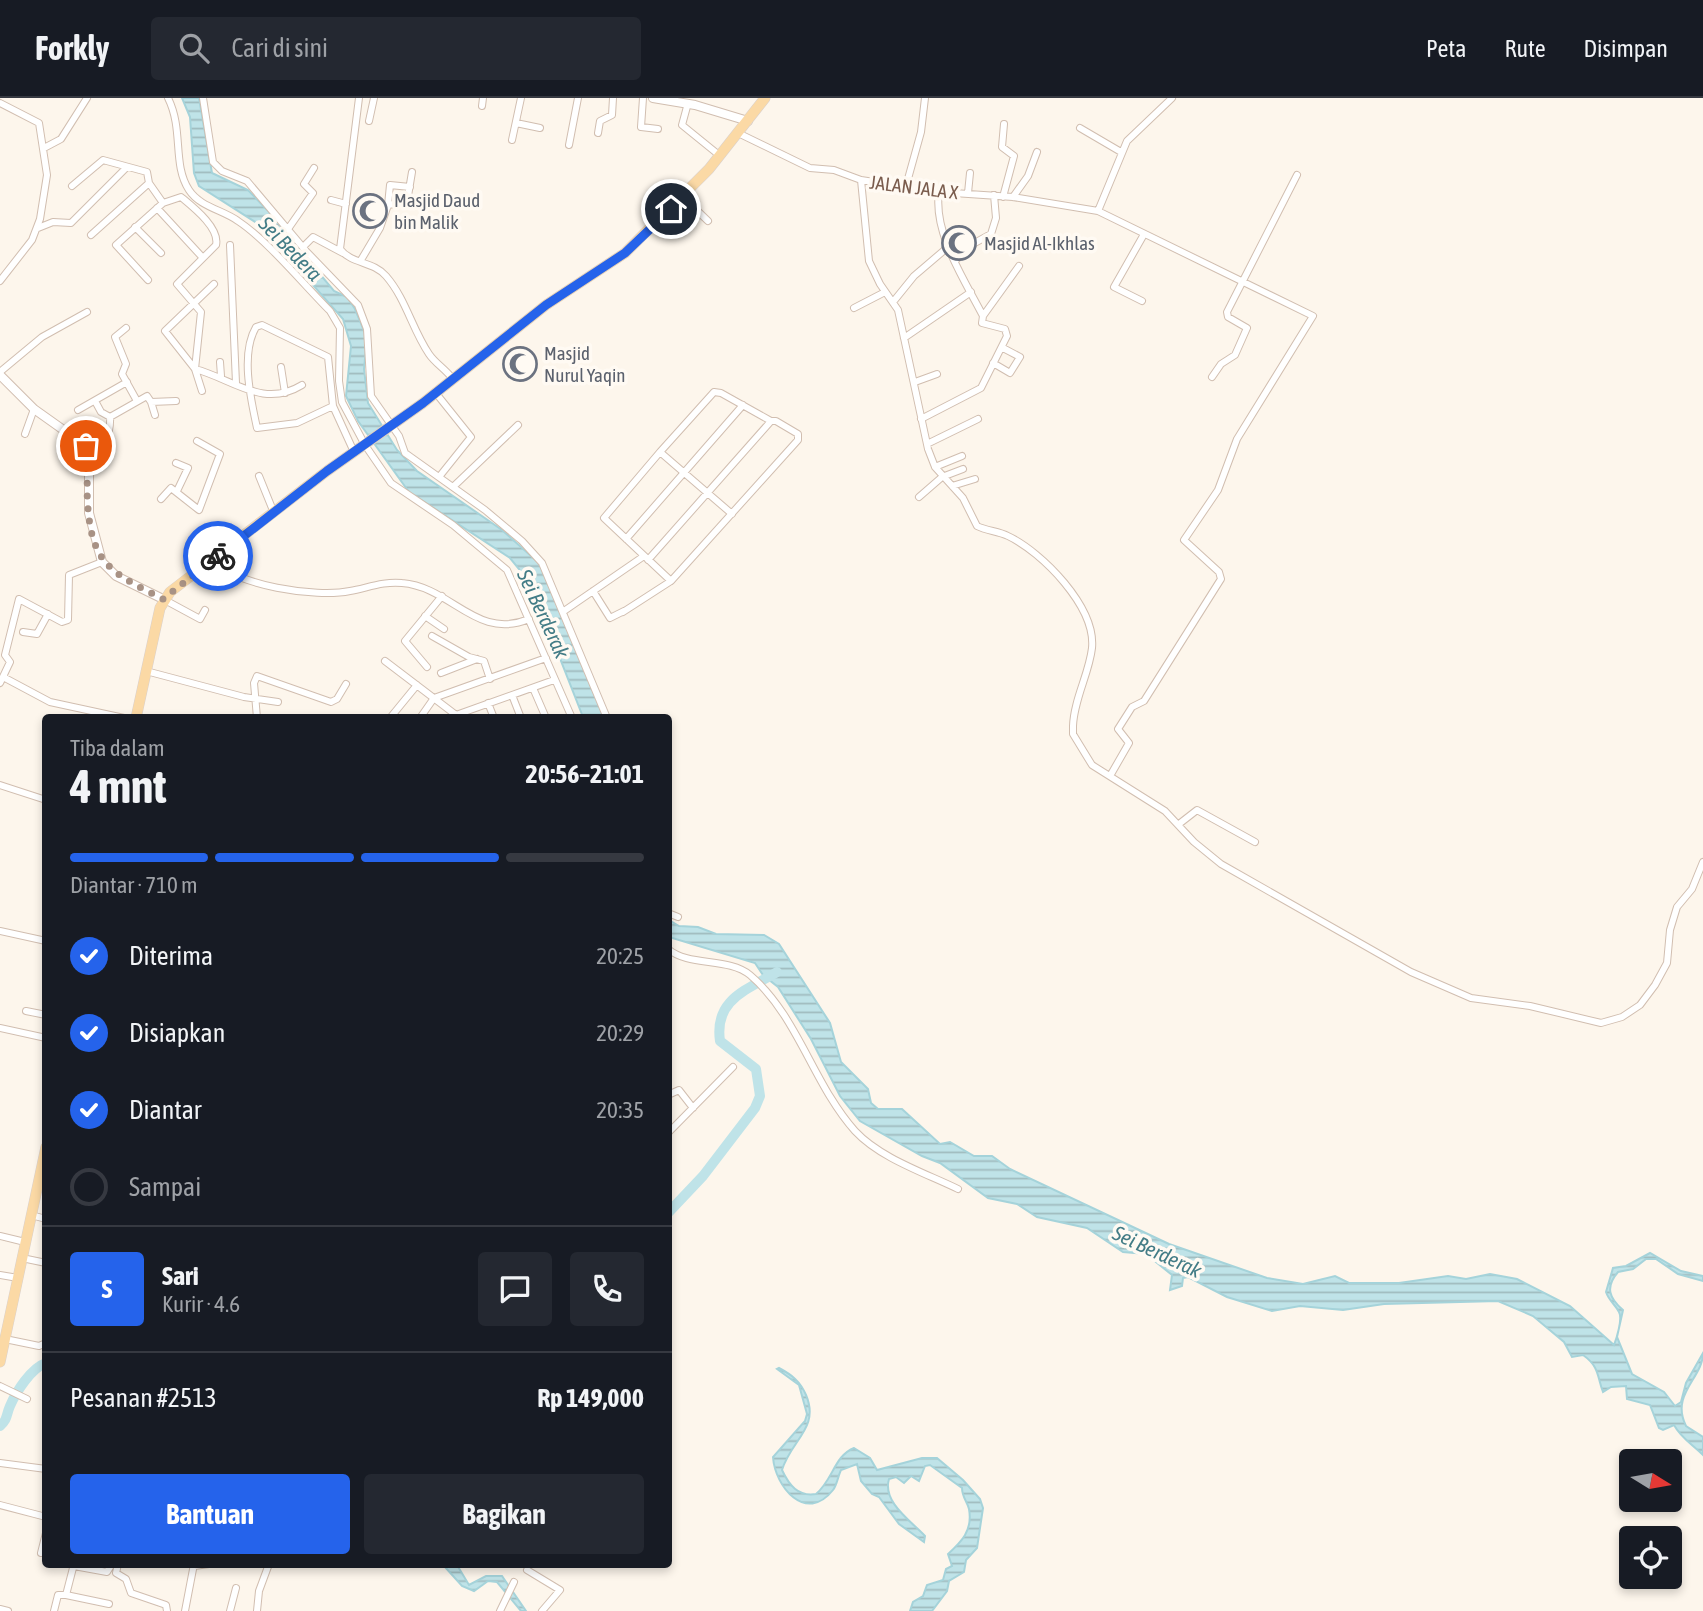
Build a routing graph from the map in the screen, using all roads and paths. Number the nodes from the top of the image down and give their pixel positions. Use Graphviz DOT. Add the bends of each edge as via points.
graph roads {
  1 [pos="87,98"];
  2 [pos="168,98"];
  3 [pos="203,98"];
  4 [pos="359,98"];
  5 [pos="374,98"];
  6 [pos="521,98"];
  7 [pos="578,98"];
  8 [pos="613,98"];
  9 [pos="643,98"];
  10 [pos="653,98"];
  11 [pos="658,98"];
  12 [pos="765,98"];
  13 [pos="925,98"];
  14 [pos="1172,98"];
  15 [pos="0,103"];
  16 [pos="688,103"];
  17 [pos="369,121"];
  18 [pos="748,121"];
  19 [pos="516,123"];
  20 [pos="1004,124"];
  21 [pos="540,128"];
  22 [pos="1080,128"];
  23 [pos="658,129"];
  24 [pos="598,133"];
  25 [pos="738,133"];
  26 [pos="512,140"];
  27 [pos="569,145"];
  28 [pos="44,148"];
  29 [pos="1037,152"];
  30 [pos="1121,152"];
  31 [pos="719,155"];
  32 [pos="127,167"];
  33 [pos="314,168"];
  34 [pos="412,172"];
  35 [pos="970,173"];
  36 [pos="1297,175"];
  37 [pos="861,180"];
  38 [pos="149,183"];
  39 [pos="72,186"];
  40 [pos="906,186"];
  41 [pos="410,187"];
  42 [pos="939,192"];
  43 [pos="968,194"];
  44 [pos="994,195"];
  45 [pos="682,197"];
  46 [pos="1003,197"];
  47 [pos="1013,197"];
  48 [pos="331,200"];
  49 [pos="346,204"];
  50 [pos="388,205"];
  51 [pos="160,206"];
  52 [pos="1098,211"];
  53 [pos="708,220"];
  54 [pos="135,227"];
  55 [pos="38,228"];
  56 [pos="288,229"];
  57 [pos="91,235"];
  58 [pos="1143,236"];
  59 [pos="230,245"];
  60 [pos="303,247"];
  61 [pos="948,247"];
  62 [pos="342,251"];
  63 [pos="161,253"];
  64 [pos="203,258"];
  65 [pos="361,260"];
  66 [pos="956,260"];
  67 [pos="1019,266"];
  68 [pos="148,280"];
  69 [pos="0,281"];
  70 [pos="1243,281"];
  71 [pos="214,285"];
  72 [pos="885,292"];
  73 [pos="971,292"];
  74 [pos="892,301"];
  75 [pos="1142,301"];
  76 [pos="194,303"];
  77 [pos="854,308"];
  78 [pos="88,312"];
  79 [pos="983,316"];
  80 [pos="126,328"];
  81 [pos="904,338"];
  82 [pos="1003,348"];
  83 [pos="220,362"];
  84 [pos="993,363"];
  85 [pos="281,367"];
  86 [pos="195,369"];
  87 [pos="0,373"];
  88 [pos="937,374"];
  89 [pos="221,376"];
  90 [pos="1212,377"];
  91 [pos="452,378"];
  92 [pos="127,382"];
  93 [pos="236,383"];
  94 [pos="915,383"];
  95 [pos="302,386"];
  96 [pos="202,391"];
  97 [pos="250,391"];
  98 [pos="285,393"];
  99 [pos="435,393"];
  100 [pos="95,401"];
  101 [pos="137,401"];
  102 [pos="176,401"];
  103 [pos="150,402"];
  104 [pos="743,405"];
  105 [pos="333,406"];
  106 [pos="34,409"];
  107 [pos="78,410"];
  108 [pos="155,415"];
  109 [pos="110,417"];
  110 [pos="921,419"];
  111 [pos="978,419"];
  112 [pos="771,421"];
  113 [pos="518,425"];
  114 [pos="388,427"];
  115 [pos="25,434"];
  116 [pos="197,441"];
  117 [pos="368,442"];
  118 [pos="927,444"];
  119 [pos="354,452"];
  120 [pos="660,452"];
  121 [pos="89,456"];
  122 [pos="962,456"];
  123 [pos="176,463"];
  124 [pos="935,467"];
  125 [pos="963,469"];
  126 [pos="684,472"];
  127 [pos="259,476"];
  128 [pos="439,477"];
  129 [pos="942,478"];
  130 [pos="975,479"];
  131 [pos="454,486"];
  132 [pos="952,486"];
  133 [pos="177,491"];
  134 [pos="708,494"];
  135 [pos="919,497"];
  136 [pos="161,499"];
  137 [pos="274,513"];
  138 [pos="732,514"];
  139 [pos="626,538"];
  140 [pos="646,558"];
  141 [pos="213,559"];
  142 [pos="102,562"];
  143 [pos="670,581"];
  144 [pos="593,591"];
  145 [pos="442,596"];
  146 [pos="163,599"];
  147 [pos="205,610"];
  148 [pos="564,611"];
  149 [pos="48,614"];
  150 [pos="425,616"];
  151 [pos="530,618"];
  152 [pos="444,629"];
  153 [pos="23,632"];
  154 [pos="432,636"];
  155 [pos="546,658"];
  156 [pos="477,659"];
  157 [pos="385,661"];
  158 [pos="427,667"];
  159 [pos="146,671"];
  160 [pos="441,673"];
  161 [pos="490,679"];
  162 [pos="2,680"];
  163 [pos="554,680"];
  164 [pos="346,684"];
  165 [pos="417,685"];
  166 [pos="533,688"];
  167 [pos="512,695"];
  168 [pos="434,698"];
  169 [pos="255,699"];
  170 [pos="278,702"];
  171 [pos="488,703"];
  172 [pos="106,714"];
  173 [pos="137,714"];
  174 [pos="257,714"];
  175 [pos="393,714"];
  176 [pos="424,714"];
  177 [pos="453,714"];
  178 [pos="470,714"];
  179 [pos="492,714"];
  180 [pos="519,714"];
  181 [pos="544,714"];
  182 [pos="570,714"];
  183 [pos="605,714"];
  184 [pos="1110,776"];
  185 [pos="0,785"];
  186 [pos="42,799"];
  187 [pos="1179,824"];
  188 [pos="1255,842"];
  189 [pos="1703,862"];
  190 [pos="672,915"];
  191 [pos="678,917"];
  192 [pos="0,931"];
  193 [pos="42,940"];
  194 [pos="672,951"];
  195 [pos="26,1011"];
  196 [pos="42,1014"];
  197 [pos="0,1028"];
  198 [pos="42,1037"];
  199 [pos="733,1067"];
  200 [pos="672,1093"];
  201 [pos="693,1108"];
  202 [pos="672,1129"];
  203 [pos="42,1165"];
  204 [pos="958,1189"];
  205 [pos="31,1215"];
  206 [pos="42,1218"];
  207 [pos="0,1236"];
  208 [pos="25,1242"];
  209 [pos="22,1258"];
  210 [pos="42,1262"];
  211 [pos="0,1275"];
  212 [pos="18,1278"];
  213 [pos="4,1336"];
  214 [pos="42,1345"];
  215 [pos="0,1362"];
  216 [pos="0,1385"];
  217 [pos="27,1399"];
  218 [pos="0,1463"];
  219 [pos="42,1468"];
  220 [pos="0,1505"];
  221 [pos="42,1516"];
  222 [pos="42,1549"];
  223 [pos="41,1553"];
  224 [pos="73,1568"];
  225 [pos="88,1568"];
  226 [pos="110,1568"];
  227 [pos="117,1568"];
  228 [pos="268,1568"];
  229 [pos="195,1569"];
  230 [pos="527,1570"];
  231 [pos="514,1582"];
  232 [pos="236,1588"];
  233 [pos="66,1595"];
  234 [pos="109,1604"];
  235 [pos="0,1609"];
  236 [pos="8,1611"];
  237 [pos="54,1611"];
  238 [pos="167,1611"];
  239 [pos="185,1611"];
  240 [pos="230,1611"];
  241 [pos="257,1611"];
  242 [pos="500,1611"];
  243 [pos="542,1611"];
  1 -- 28 [label="street" via="61,139"];
  2 -- 117 [label="street" via="179,128 180,170 192,195 239,221 339,325 340,392"];
  3 -- 56 [label="street" via="213,162 247,181"];
  4 -- 49 [label="street"];
  5 -- 17 [label="street"];
  6 -- 19 [label="street"];
  7 -- 27 [label="street"];
  8 -- 24 [label="street" via="612,114 601,120"];
  9 -- 23 [label="street" via="641,127"];
  10 -- 11 [label="street"];
  11 -- 16 [label="street"];
  12 -- 18 [label="main road"];
  13 -- 40 [label="street"];
  14 -- 30 [label="street"];
  15 -- 28 [label="street" via="36,120"];
  16 -- 18 [label="street"];
  16 -- 31 [label="street" via="682,125"];
  18 -- 25 [label="main road"];
  19 -- 21 [label="street"];
  19 -- 26 [label="street"];
  20 -- 46 [label="street" via="1002,147 1014,156"];
  22 -- 30 [label="street"];
  25 -- 31 [label="main road"];
  25 -- 37 [label="street, JALAN JALA X" via="810,168 834,170"];
  28 -- 55 [label="street" via="47,175"];
  29 -- 47 [label="street"];
  30 -- 52 [label="street"];
  31 -- 45 [label="main road"];
  32 -- 38 [label="street" via="146,172"];
  32 -- 39 [label="street" via="101,160"];
  32 -- 55 [label="street" via="71,223 53,222"];
  33 -- 56 [label="street" via="304,184 313,193"];
  34 -- 41 [label="street"];
  35 -- 43 [label="street"];
  36 -- 70 [label="street"];
  37 -- 40 [label="street, JALAN JALA X"];
  37 -- 72 [label="street" via="869,261"];
  38 -- 51 [label="street"];
  38 -- 57 [label="street"];
  40 -- 42 [label="street, JALAN JALA X"];
  41 -- 50 [label="street" via="406,203"];
  41 -- 50 [label="street" via="390,186"];
  42 -- 43 [label="street, JALAN JALA X"];
  42 -- 61 [label="street" via="936,210"];
  43 -- 44 [label="street, JALAN JALA X"];
  44 -- 46 [label="street, JALAN JALA X"];
  44 -- 66 [label="street" via="996,218 991,234"];
  45 -- 53 [label="street"];
  45 -- 91 [label="main road" via="610,264 555,299"];
  46 -- 47 [label="street, JALAN JALA X"];
  47 -- 52 [label="street, JALAN JALA X"];
  48 -- 49 [label="street"];
  49 -- 62 [label="street"];
  50 -- 65 [label="street"];
  51 -- 54 [label="street"];
  51 -- 64 [label="street"];
  51 -- 64 [label="street" via="181,197 215,230 216,245"];
  52 -- 58 [label="street, JALAN JALA X"];
  54 -- 63 [label="street"];
  54 -- 68 [label="street" via="117,247"];
  55 -- 69 [label="street"];
  56 -- 60 [label="street"];
  58 -- 70 [label="street, JALAN JALA X"];
  58 -- 75 [label="street" via="1114,287"];
  59 -- 93 [label="street"];
  60 -- 62 [label="street" via="313,237"];
  60 -- 114 [label="street" via="358,305 367,329 371,396"];
  61 -- 66 [label="street"];
  61 -- 74 [label="street"];
  62 -- 65 [label="street"];
  64 -- 76 [label="street" via="177,284"];
  65 -- 91 [label="street" via="396,288 431,358"];
  66 -- 73 [label="street"];
  67 -- 79 [label="street"];
  70 -- 90 [label="street" via="1226,315 1247,328 1235,355"];
  70 -- 184 [label="street, JALAN JALA X" via="1313,316 1237,439 1218,490 1184,540 1221,579 1144,701 1132,707 1118,729 1129,743"];
  71 -- 76 [label="street"];
  72 -- 74 [label="street"];
  72 -- 77 [label="street"];
  73 -- 79 [label="street"];
  73 -- 81 [label="street"];
  74 -- 81 [label="street"];
  76 -- 86 [label="street" via="201,312"];
  76 -- 86 [label="street" via="164,331"];
  78 -- 87 [label="street" via="42,337"];
  79 -- 82 [label="street" via="983,324 1006,329"];
  80 -- 92 [label="street" via="115,337 127,364 122,374"];
  81 -- 94 [label="street"];
  82 -- 84 [label="street"];
  82 -- 84 [label="street" via="1022,359 1010,373"];
  83 -- 89 [label="street"];
  84 -- 110 [label="street" via="978,390"];
  85 -- 98 [label="street"];
  86 -- 89 [label="street"];
  86 -- 96 [label="street"];
  87 -- 106 [label="street"];
  88 -- 94 [label="street"];
  89 -- 93 [label="street"];
  91 -- 99 [label="main road"];
  92 -- 100 [label="street"];
  92 -- 101 [label="street"];
  93 -- 97 [label="street"];
  94 -- 110 [label="street"];
  95 -- 98 [label="street"];
  97 -- 98 [label="street" via="264,396"];
  97 -- 105 [label="street" via="258,429 297,423"];
  97 -- 105 [label="street" via="251,340 256,327 262,325 328,357"];
  99 -- 114 [label="main road"];
  99 -- 128 [label="street" via="471,437"];
  100 -- 107 [label="street"];
  100 -- 109 [label="street"];
  101 -- 103 [label="street" via="147,396"];
  101 -- 109 [label="street"];
  102 -- 103 [label="street"];
  103 -- 108 [label="street"];
  104 -- 112 [label="street"];
  104 -- 120 [label="street" via="714,393"];
  104 -- 126 [label="street"];
  105 -- 119 [label="street"];
  106 -- 115 [label="street"];
  106 -- 121 [label="street" via="86,446"];
  109 -- 121 [label="street" via="104,442"];
  110 -- 118 [label="street"];
  111 -- 118 [label="street"];
  112 -- 134 [label="street"];
  112 -- 138 [label="street" via="798,434 798,440"];
  113 -- 131 [label="street"];
  114 -- 117 [label="main road"];
  114 -- 128 [label="street" via="409,458"];
  116 -- 133 [label="street" via="220,454 199,510"];
  117 -- 119 [label="main road"];
  117 -- 151 [label="street" via="391,483 453,525 507,570"];
  118 -- 124 [label="street"];
  119 -- 137 [label="main road"];
  120 -- 126 [label="street"];
  120 -- 139 [label="street" via="605,517"];
  121 -- 142 [label="street" via="88,495"];
  122 -- 124 [label="street"];
  123 -- 133 [label="street" via="188,468"];
  124 -- 129 [label="street"];
  125 -- 129 [label="street"];
  126 -- 134 [label="street"];
  126 -- 139 [label="street"];
  127 -- 137 [label="street"];
  128 -- 131 [label="street"];
  129 -- 132 [label="street"];
  129 -- 135 [label="street"];
  130 -- 132 [label="street"];
  131 -- 148 [label="street" via="529,548 542,563"];
  132 -- 184 [label="street" via="977,526 1007,536 1064,580 1086,618 1092,650 1073,734 1092,765"];
  133 -- 136 [label="street" via="170,488"];
  134 -- 138 [label="street"];
  134 -- 140 [label="street"];
  137 -- 141 [label="main road"];
  138 -- 143 [label="street"];
  139 -- 140 [label="street"];
  140 -- 143 [label="street"];
  140 -- 144 [label="street"];
  141 -- 145 [label="street" via="222,570 280,588 346,592 401,583 422,585"];
  141 -- 146 [label="main road"];
  142 -- 146 [label="street" via="116,576"];
  142 -- 149 [label="street" via="69,575 68,621"];
  143 -- 144 [label="street" via="610,618"];
  144 -- 148 [label="street"];
  145 -- 150 [label="street"];
  145 -- 151 [label="street" via="489,624 516,624"];
  146 -- 147 [label="street" via="200,619"];
  146 -- 159 [label="main road"];
  148 -- 183 [label="street"];
  149 -- 153 [label="street" via="37,634"];
  149 -- 162 [label="street" via="22,598 17,600 5,655 10,661"];
  150 -- 152 [label="street"];
  150 -- 158 [label="street" via="405,642"];
  151 -- 155 [label="street"];
  154 -- 156 [label="street"];
  155 -- 161 [label="street"];
  155 -- 163 [label="street"];
  156 -- 160 [label="street"];
  156 -- 161 [label="street" via="484,661"];
  157 -- 165 [label="street"];
  159 -- 169 [label="street"];
  159 -- 173 [label="main road"];
  161 -- 168 [label="street"];
  162 -- 172 [label="street" via="50,702"];
  163 -- 166 [label="street"];
  163 -- 182 [label="street"];
  164 -- 169 [label="street" via="331,702 257,676"];
  165 -- 168 [label="street"];
  165 -- 175 [label="street"];
  166 -- 167 [label="street"];
  166 -- 181 [label="street"];
  167 -- 171 [label="street"];
  167 -- 180 [label="street"];
  168 -- 176 [label="street"];
  168 -- 177 [label="street"];
  169 -- 170 [label="street"];
  169 -- 174 [label="street"];
  171 -- 178 [label="street"];
  171 -- 179 [label="street"];
  184 -- 187 [label="street"];
  185 -- 186 [label="street"];
  187 -- 188 [label="street" via="1197,810"];
  187 -- 189 [label="street" via="1221,864 1411,972 1471,998 1601,1023 1640,1005 1657,982 1667,963 1677,907 1692,889"];
  190 -- 191 [label="street"];
  192 -- 193 [label="street"];
  194 -- 204 [label="street" via="748,974 766,991 856,1132 897,1159"];
  195 -- 196 [label="street"];
  197 -- 198 [label="street"];
  199 -- 201 [label="street"];
  200 -- 201 [label="street" via="679,1090"];
  201 -- 202 [label="street"];
  203 -- 205 [label="main road"];
  205 -- 206 [label="street"];
  205 -- 208 [label="main road"];
  207 -- 208 [label="street"];
  208 -- 209 [label="main road"];
  209 -- 210 [label="street"];
  209 -- 212 [label="main road"];
  211 -- 212 [label="street"];
  212 -- 213 [label="main road"];
  213 -- 214 [label="street"];
  213 -- 215 [label="main road"];
  216 -- 217 [label="street"];
  218 -- 219 [label="street"];
  220 -- 221 [label="street"];
  222 -- 223 [label="street"];
  224 -- 233 [label="street"];
  225 -- 226 [label="street" via="107,1572"];
  227 -- 238 [label="street" via="131,1593 166,1605"];
  228 -- 241 [label="street"];
  229 -- 239 [label="street"];
  230 -- 243 [label="street" via="560,1590"];
  231 -- 242 [label="street"];
  232 -- 240 [label="street"];
  233 -- 234 [label="street"];
  233 -- 237 [label="street" via="58,1595"];
  235 -- 236 [label="street"];
}
